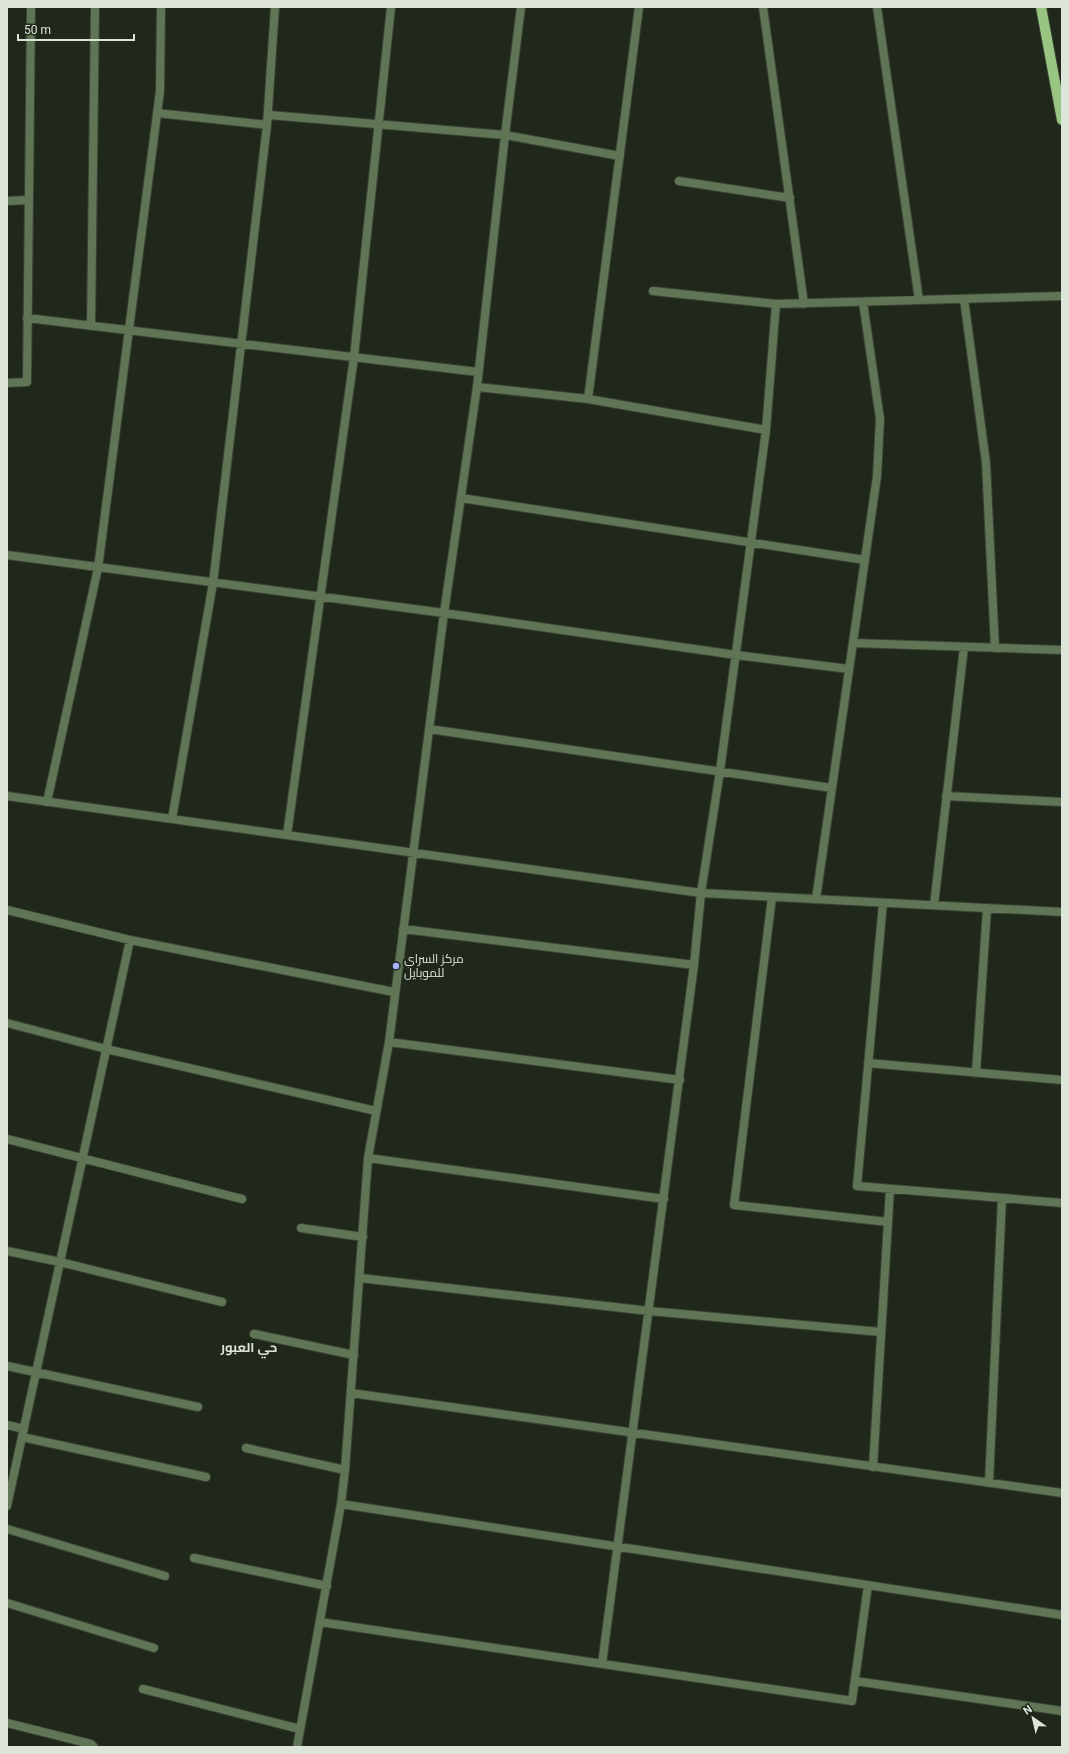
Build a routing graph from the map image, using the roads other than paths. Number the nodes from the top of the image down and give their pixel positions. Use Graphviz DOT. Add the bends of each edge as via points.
graph roads {
  1 [pos="31,7"];
  2 [pos="95,7"];
  3 [pos="161,7"];
  4 [pos="275,7"];
  5 [pos="390,7"];
  6 [pos="521,7"];
  7 [pos="640,7"];
  8 [pos="763,7"];
  9 [pos="877,7"];
  10 [pos="1041,7"];
  11 [pos="157,114"];
  12 [pos="268,115"];
  13 [pos="1062,120"];
  14 [pos="379,124"];
  15 [pos="267,126"];
  16 [pos="505,135"];
  17 [pos="620,156"];
  18 [pos="679,180"];
  19 [pos="790,198"];
  20 [pos="29,200"];
  21 [pos="7,201"];
  22 [pos="653,291"];
  23 [pos="1062,296"];
  24 [pos="964,299"];
  25 [pos="919,300"];
  26 [pos="863,302"];
  27 [pos="776,304"];
  28 [pos="804,304"];
  29 [pos="27,318"];
  30 [pos="91,326"];
  31 [pos="130,330"];
  32 [pos="242,344"];
  33 [pos="354,357"];
  34 [pos="478,372"];
  35 [pos="7,383"];
  36 [pos="477,387"];
  37 [pos="588,399"];
  38 [pos="766,430"];
  39 [pos="461,498"];
  40 [pos="751,542"];
  41 [pos="7,555"];
  42 [pos="865,560"];
  43 [pos="98,568"];
  44 [pos="213,583"];
  45 [pos="321,597"];
  46 [pos="444,613"];
  47 [pos="853,643"];
  48 [pos="964,647"];
  49 [pos="995,648"];
  50 [pos="1062,650"];
  51 [pos="736,655"];
  52 [pos="849,668"];
  53 [pos="429,729"];
  54 [pos="720,771"];
  55 [pos="832,788"];
  56 [pos="7,796"];
  57 [pos="946,796"];
  58 [pos="47,802"];
  59 [pos="1062,802"];
  60 [pos="172,819"];
  61 [pos="287,835"];
  62 [pos="413,853"];
  63 [pos="701,893"];
  64 [pos="772,897"];
  65 [pos="816,899"];
  66 [pos="883,902"];
  67 [pos="934,905"];
  68 [pos="987,908"];
  69 [pos="7,910"];
  70 [pos="1062,912"];
  71 [pos="403,929"];
  72 [pos="130,940"];
  73 [pos="694,965"];
  74 [pos="394,992"];
  75 [pos="7,1022"];
  76 [pos="389,1042"];
  77 [pos="106,1049"];
  78 [pos="868,1063"];
  79 [pos="976,1073"];
  80 [pos="680,1080"];
  81 [pos="1062,1080"];
  82 [pos="376,1111"];
  83 [pos="7,1139"];
  84 [pos="82,1158"];
  85 [pos="368,1158"];
  86 [pos="890,1189"];
  87 [pos="1002,1198"];
  88 [pos="242,1199"];
  89 [pos="664,1199"];
  90 [pos="1062,1203"];
  91 [pos="888,1222"];
  92 [pos="301,1228"];
  93 [pos="363,1237"];
  94 [pos="7,1251"];
  95 [pos="60,1262"];
  96 [pos="360,1278"];
  97 [pos="222,1302"];
  98 [pos="649,1311"];
  99 [pos="881,1332"];
  100 [pos="254,1334"];
  101 [pos="354,1355"];
  102 [pos="7,1366"];
  103 [pos="36,1372"];
  104 [pos="351,1393"];
  105 [pos="198,1407"];
  106 [pos="7,1425"];
  107 [pos="633,1432"];
  108 [pos="23,1433"];
  109 [pos="246,1448"];
  110 [pos="873,1467"];
  111 [pos="345,1470"];
  112 [pos="206,1477"];
  113 [pos="989,1484"];
  114 [pos="1062,1493"];
  115 [pos="341,1504"];
  116 [pos="7,1506"];
  117 [pos="7,1529"];
  118 [pos="618,1547"];
  119 [pos="194,1558"];
  120 [pos="165,1576"];
  121 [pos="868,1585"];
  122 [pos="327,1586"];
  123 [pos="7,1603"];
  124 [pos="1062,1615"];
  125 [pos="320,1622"];
  126 [pos="154,1648"];
  127 [pos="602,1664"];
  128 [pos="855,1681"];
  129 [pos="143,1689"];
  130 [pos="1062,1712"];
  131 [pos="7,1723"];
  132 [pos="300,1729"];
  133 [pos="94,1747"];
  134 [pos="296,1747"];
  1 -- 20 [label="street"];
  2 -- 30 [label="street"];
  3 -- 11 [label="street" via="160,91"];
  4 -- 12 [label="street"];
  5 -- 14 [label="street"];
  6 -- 16 [label="street"];
  7 -- 17 [label="street"];
  8 -- 19 [label="street"];
  9 -- 25 [label="street"];
  10 -- 13 [label="main road"];
  11 -- 15 [label="street"];
  11 -- 31 [label="street" via="135,272"];
  12 -- 14 [label="street"];
  12 -- 15 [label="street"];
  14 -- 16 [label="street"];
  14 -- 33 [label="street"];
  15 -- 32 [label="street"];
  16 -- 17 [label="street"];
  16 -- 34 [label="street"];
  17 -- 37 [label="street"];
  18 -- 19 [label="street"];
  19 -- 28 [label="street"];
  20 -- 21 [label="street"];
  20 -- 29 [label="street"];
  22 -- 27 [label="street"];
  23 -- 24 [label="street"];
  24 -- 25 [label="street"];
  24 -- 49 [label="street" via="986,463"];
  25 -- 26 [label="street"];
  26 -- 28 [label="street"];
  26 -- 42 [label="street" via="880,419 878,476"];
  27 -- 28 [label="street"];
  27 -- 38 [label="street"];
  29 -- 30 [label="street"];
  29 -- 35 [label="street" via="26,382"];
  30 -- 31 [label="street"];
  31 -- 32 [label="street"];
  31 -- 43 [label="street"];
  32 -- 33 [label="street"];
  32 -- 44 [label="street"];
  33 -- 34 [label="street"];
  33 -- 45 [label="street"];
  34 -- 36 [label="street"];
  36 -- 37 [label="street"];
  36 -- 39 [label="street"];
  37 -- 38 [label="street"];
  38 -- 40 [label="street"];
  39 -- 40 [label="street"];
  39 -- 46 [label="street"];
  40 -- 42 [label="street"];
  40 -- 51 [label="street"];
  41 -- 43 [label="street"];
  42 -- 47 [label="street"];
  43 -- 44 [label="street"];
  43 -- 58 [label="street"];
  44 -- 45 [label="street"];
  44 -- 60 [label="street"];
  45 -- 46 [label="street"];
  45 -- 61 [label="street"];
  46 -- 51 [label="street"];
  46 -- 53 [label="street"];
  47 -- 48 [label="street"];
  47 -- 52 [label="street"];
  48 -- 49 [label="street"];
  48 -- 57 [label="street"];
  49 -- 50 [label="street"];
  51 -- 52 [label="street"];
  51 -- 54 [label="street"];
  52 -- 55 [label="street"];
  53 -- 54 [label="street"];
  53 -- 62 [label="street"];
  54 -- 55 [label="street"];
  54 -- 63 [label="street"];
  55 -- 65 [label="street"];
  56 -- 58 [label="street"];
  57 -- 59 [label="street"];
  57 -- 67 [label="street"];
  58 -- 60 [label="street"];
  60 -- 61 [label="street"];
  61 -- 62 [label="street"];
  62 -- 63 [label="street"];
  62 -- 71 [label="street"];
  63 -- 64 [label="street"];
  63 -- 73 [label="street"];
  64 -- 65 [label="street"];
  64 -- 91 [label="street" via="734,1205"];
  65 -- 66 [label="street"];
  66 -- 67 [label="street"];
  66 -- 78 [label="street"];
  67 -- 68 [label="street"];
  68 -- 70 [label="street"];
  68 -- 79 [label="street"];
  69 -- 72 [label="street"];
  71 -- 73 [label="street"];
  71 -- 74 [label="street"];
  72 -- 74 [label="street"];
  72 -- 77 [label="street"];
  73 -- 80 [label="street"];
  74 -- 76 [label="street"];
  75 -- 77 [label="street"];
  76 -- 80 [label="street"];
  76 -- 82 [label="street"];
  77 -- 82 [label="street"];
  77 -- 84 [label="street"];
  78 -- 79 [label="street"];
  78 -- 86 [label="street" via="857,1186"];
  79 -- 81 [label="street"];
  80 -- 89 [label="street"];
  82 -- 85 [label="street"];
  83 -- 84 [label="street"];
  84 -- 88 [label="street"];
  84 -- 95 [label="street"];
  85 -- 89 [label="street"];
  85 -- 93 [label="street"];
  86 -- 87 [label="street"];
  86 -- 91 [label="street"];
  87 -- 90 [label="street"];
  87 -- 113 [label="street"];
  89 -- 98 [label="street"];
  91 -- 99 [label="street"];
  92 -- 93 [label="street"];
  93 -- 96 [label="street"];
  94 -- 95 [label="street"];
  95 -- 97 [label="street"];
  95 -- 103 [label="street"];
  96 -- 98 [label="street"];
  96 -- 101 [label="street"];
  98 -- 99 [label="street"];
  98 -- 107 [label="street"];
  99 -- 110 [label="street"];
  100 -- 101 [label="street"];
  101 -- 104 [label="street"];
  102 -- 103 [label="street"];
  103 -- 105 [label="street"];
  103 -- 108 [label="street"];
  104 -- 107 [label="street"];
  104 -- 111 [label="street"];
  106 -- 108 [label="street"];
  107 -- 110 [label="street"];
  107 -- 118 [label="street"];
  108 -- 112 [label="street"];
  108 -- 116 [label="street"];
  109 -- 111 [label="street"];
  110 -- 113 [label="street"];
  111 -- 115 [label="street"];
  113 -- 114 [label="street"];
  115 -- 118 [label="street"];
  115 -- 122 [label="street"];
  117 -- 120 [label="street"];
  118 -- 121 [label="street"];
  118 -- 127 [label="street"];
  119 -- 122 [label="street"];
  121 -- 124 [label="street"];
  121 -- 128 [label="street"];
  122 -- 125 [label="street"];
  123 -- 126 [label="street"];
  125 -- 127 [label="street"];
  125 -- 132 [label="street"];
  127 -- 128 [label="street" via="852,1701"];
  128 -- 130 [label="street"];
  129 -- 132 [label="street"];
  131 -- 133 [label="street" via="91,1744"];
  132 -- 134 [label="street"];
}
